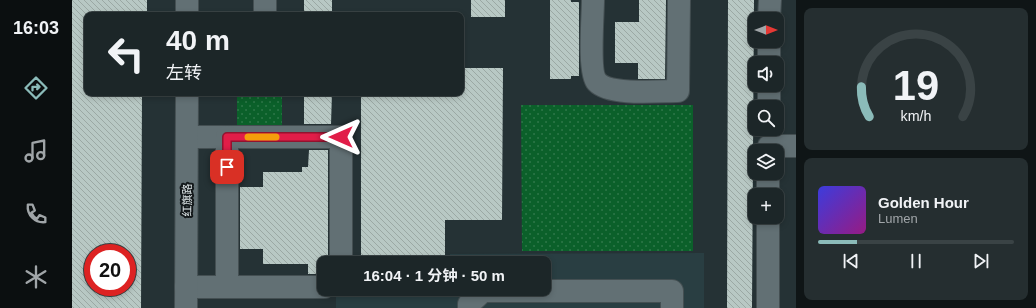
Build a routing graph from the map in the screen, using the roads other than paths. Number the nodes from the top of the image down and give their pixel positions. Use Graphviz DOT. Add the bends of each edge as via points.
graph roads {
  1 [pos="187,0"];
  2 [pos="265,0"];
  3 [pos="593,0"];
  4 [pos="679,0"];
  5 [pos="770,0"];
  6 [pos="187,12"];
  7 [pos="265,12"];
  8 [pos="769,12"];
  9 [pos="187,96"];
  10 [pos="187,137"];
  11 [pos="227,137"];
  12 [pos="769,142"];
  13 [pos="796,146"];
  14 [pos="768,224"];
  15 [pos="341,256"];
  16 [pos="227,287"];
  17 [pos="317,287"];
  18 [pos="186,297"];
  19 [pos="469,308"];
  20 [pos="672,308"];
  21 [pos="768,308"];
  1 -- 6 [label="street"];
  2 -- 7 [label="street"];
  3 -- 4 [label="street" via="592,69 597,82 616,90 678,91"];
  5 -- 8 [label="street"];
  9 -- 10 [label="street, 红旗路"];
  10 -- 11 [label="street"];
  10 -- 18 [label="street, 红旗路"];
  11 -- 15 [label="street" via="341,137"];
  11 -- 16 [label="street"];
  12 -- 13 [label="street"];
  14 -- 21 [label="street"];
  16 -- 17 [label="street"];
  16 -- 18 [label="street"];
  19 -- 20 [label="street" via="469,304 483,292 672,292"];
}
